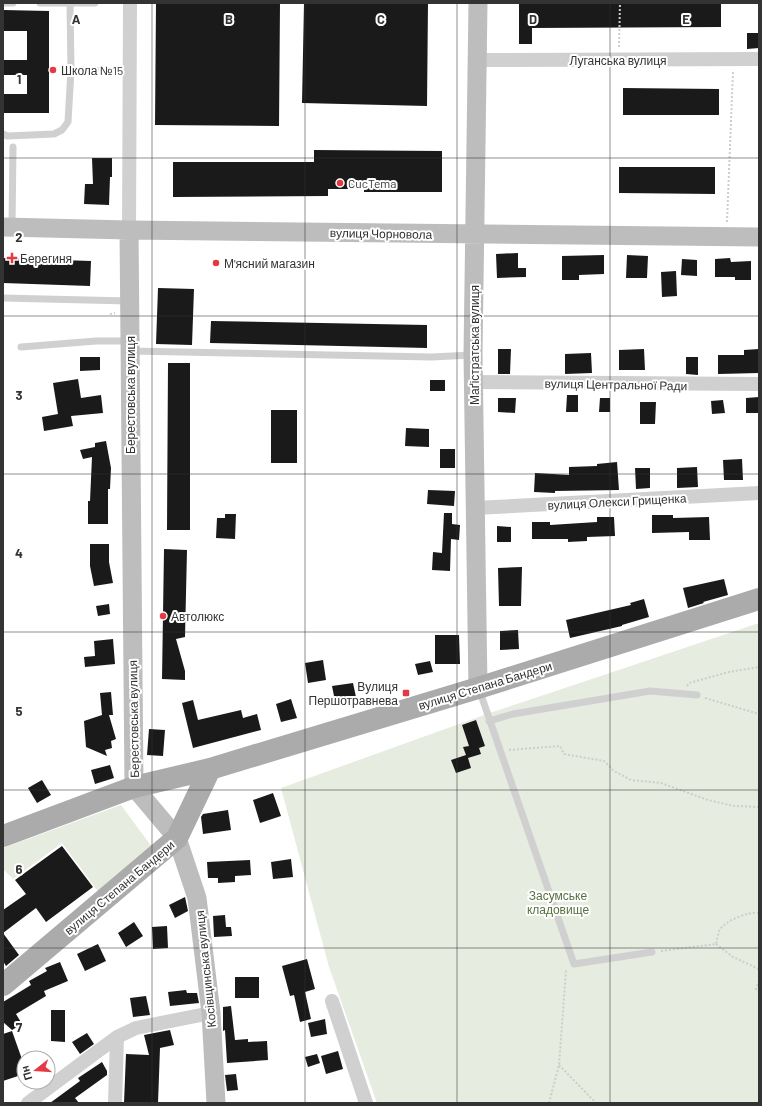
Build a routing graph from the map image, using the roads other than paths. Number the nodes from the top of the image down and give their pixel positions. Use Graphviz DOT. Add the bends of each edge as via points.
graph roads {
  1 [pos="13,3"];
  2 [pos="40,3"];
  3 [pos="95,3"];
  4 [pos="130,3"];
  5 [pos="478,3"];
  6 [pos="3,4"];
  7 [pos="70,4"];
  8 [pos="759,59"];
  9 [pos="477,60"];
  10 [pos="71,70"];
  11 [pos="130,71"];
  12 [pos="3,134"];
  13 [pos="13,147"];
  14 [pos="8,227"];
  15 [pos="129,230"];
  16 [pos="475,234"];
  17 [pos="759,237"];
  18 [pos="3,298"];
  19 [pos="130,301"];
  20 [pos="130,346"];
  21 [pos="21,347"];
  22 [pos="473,354"];
  23 [pos="473,382"];
  24 [pos="759,384"];
  25 [pos="759,493"];
  26 [pos="475,508"];
  27 [pos="759,599"];
  28 [pos="478,688"];
  29 [pos="697,696"];
  30 [pos="489,721"];
  31 [pos="210,769"];
  32 [pos="134,787"];
  33 [pos="3,836"];
  34 [pos="177,838"];
  35 [pos="652,952"];
  36 [pos="3,985"];
  37 [pos="332,1001"];
  38 [pos="211,1013"];
  39 [pos="117,1038"];
  40 [pos="28,1103"];
  41 [pos="115,1103"];
  42 [pos="216,1103"];
  43 [pos="366,1103"];
  1 -- 6 [label="lane"];
  2 -- 7 [label="lane"];
  3 -- 7 [label="lane"];
  4 -- 11 [label="street, Берестовська вулиця"];
  5 -- 9 [label="street, Маґістратська вулиця"];
  7 -- 10 [label="lane"];
  8 -- 9 [label="street, Луганська вулиця"];
  9 -- 16 [label="street, Маґістратська вулиця"];
  10 -- 11 [label="lane"];
  10 -- 12 [label="lane" via="68,122 62,130 54,134"];
  11 -- 15 [label="street, Берестовська вулиця"];
  13 -- 14 [label="lane"];
  14 -- 15 [label="street, вулиця Чорновола"];
  15 -- 16 [label="street, вулиця Чорновола"];
  15 -- 19 [label="street, Берестовська вулиця"];
  16 -- 17 [label="street, вулиця Чорновола"];
  16 -- 22 [label="street, Маґістратська вулиця"];
  18 -- 19 [label="lane"];
  19 -- 20 [label="street, Берестовська вулиця"];
  20 -- 21 [label="lane" via="96,341"];
  20 -- 22 [label="lane" via="432,356"];
  20 -- 32 [label="street, Берестовська вулиця"];
  22 -- 23 [label="street, Маґістратська вулиця"];
  23 -- 24 [label="street, вулиця Центральної Ради"];
  23 -- 26 [label="street, Маґістратська вулиця"];
  25 -- 26 [label="street, вулиця Олекси Грищенка"];
  26 -- 28 [label="street, Маґістратська вулиця"];
  27 -- 28 [label="main road, вулиця Степана Бандери"];
  28 -- 30 [label="lane"];
  28 -- 31 [label="main road, вулиця Степана Бандери"];
  29 -- 30 [label="lane" via="650,691 513,714"];
  30 -- 35 [label="lane" via="574,964"];
  31 -- 32 [label="main road, вулиця Степана Бандери"];
  31 -- 34 [label="main road, вулиця Степана Бандери"];
  32 -- 33 [label="main road, вулиця Степана Бандери"];
  32 -- 34 [label="street"];
  34 -- 36 [label="main road, вулиця Степана Бандери"];
  34 -- 38 [label="street, Косівщинська вулиця" via="197,898"];
  37 -- 43 [label="street"];
  38 -- 39 [label="street" via="136,1028"];
  38 -- 42 [label="street, Косівщинська вулиця"];
  39 -- 40 [label="street"];
  39 -- 41 [label="street"];
}
